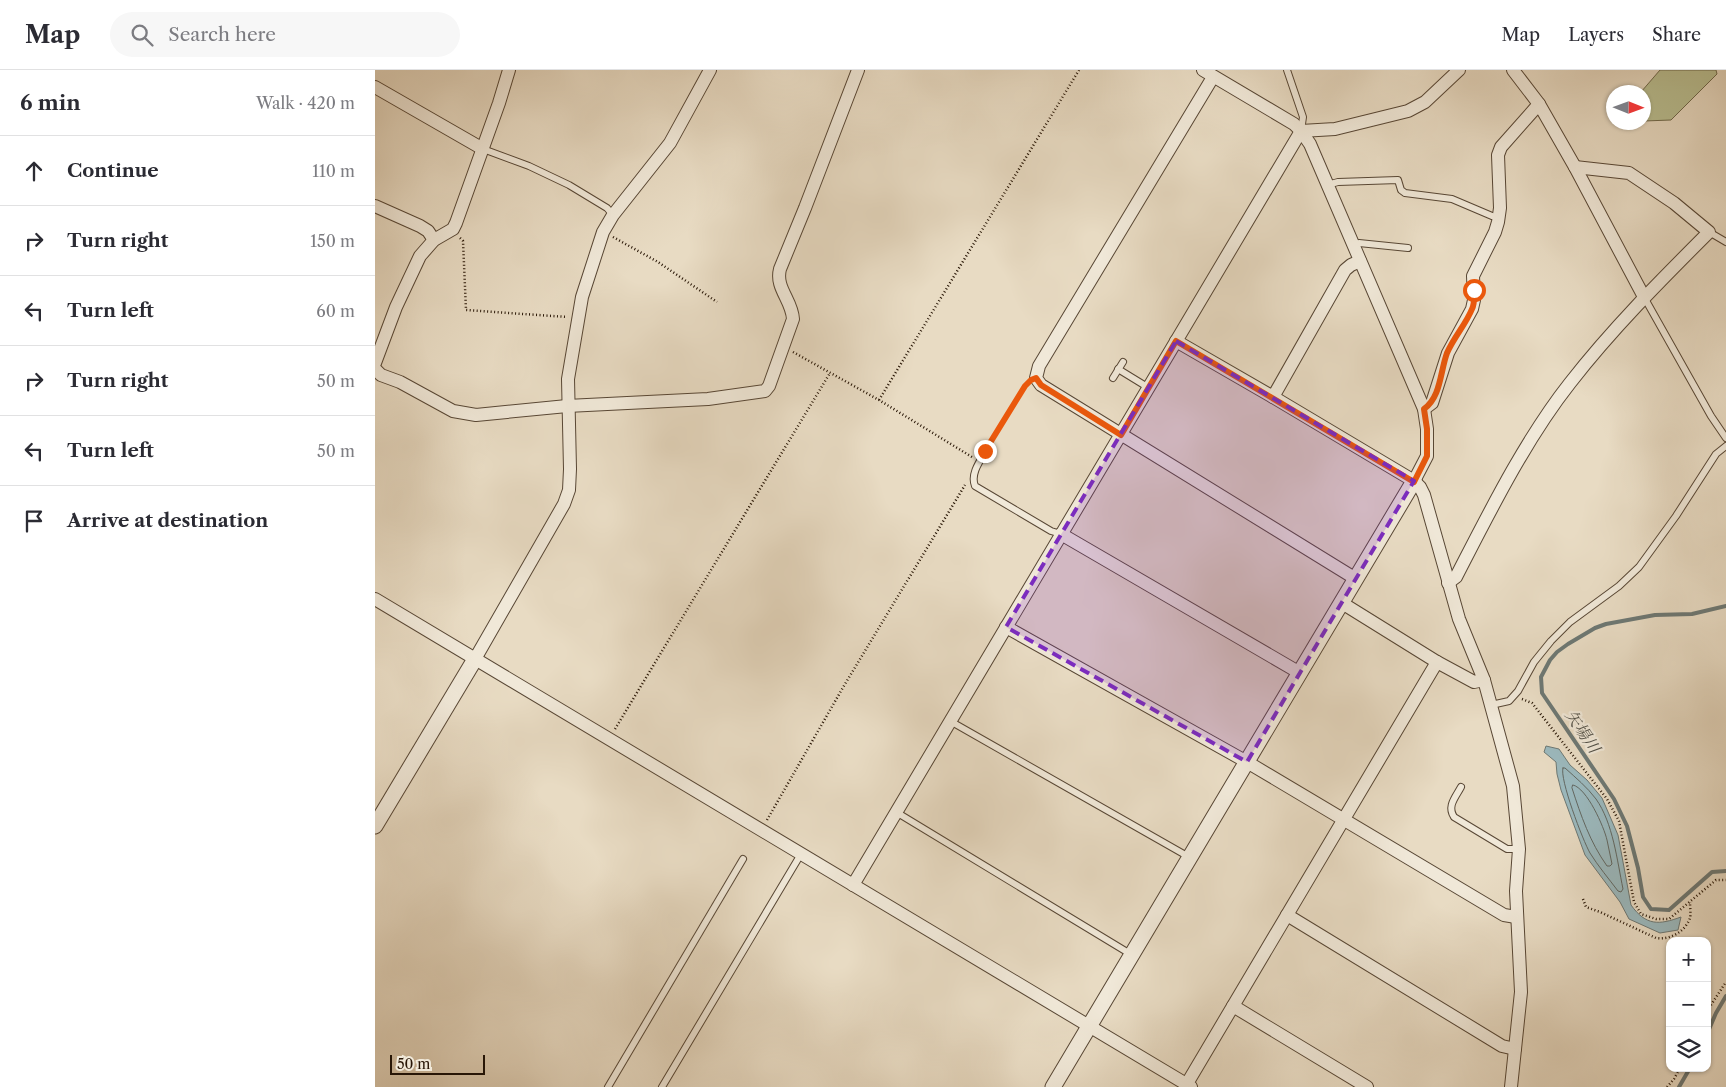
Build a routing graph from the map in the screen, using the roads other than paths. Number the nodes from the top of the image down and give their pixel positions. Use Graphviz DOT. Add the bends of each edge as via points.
graph roads {
  1 [pos="509,70"];
  2 [pos="710,70"];
  3 [pos="858,70"];
  4 [pos="1287,70"];
  5 [pos="1459,70"];
  6 [pos="1513,70"];
  7 [pos="1209,73"];
  8 [pos="375,87"];
  9 [pos="1539,104"];
  10 [pos="1301,131"];
  11 [pos="483,149"];
  12 [pos="1575,167"];
  13 [pos="1327,185"];
  14 [pos="375,206"];
  15 [pos="613,215"];
  16 [pos="1499,217"];
  17 [pos="1709,232"];
  18 [pos="433,240"];
  19 [pos="1726,242"];
  20 [pos="1353,245"];
  21 [pos="1408,248"];
  22 [pos="1360,262"];
  23 [pos="1644,298"];
  24 [pos="1176,341"];
  25 [pos="1123,362"];
  26 [pos="1118,370"];
  27 [pos="376,373"];
  28 [pos="1113,378"];
  29 [pos="1149,388"];
  30 [pos="1273,397"];
  31 [pos="567,406"];
  32 [pos="1424,409"];
  33 [pos="1121,435"];
  34 [pos="1726,438"];
  35 [pos="1726,446"];
  36 [pos="985,451"];
  37 [pos="1414,482"];
  38 [pos="1061,534"];
  39 [pos="1356,579"];
  40 [pos="1448,583"];
  41 [pos="375,599"];
  42 [pos="1342,603"];
  43 [pos="1007,627"];
  44 [pos="475,659"];
  45 [pos="1437,662"];
  46 [pos="1300,673"];
  47 [pos="1484,680"];
  48 [pos="1491,705"];
  49 [pos="951,721"];
  50 [pos="1247,762"];
  51 [pos="1461,787"];
  52 [pos="896,812"];
  53 [pos="1343,820"];
  54 [pos="375,826"];
  55 [pos="1519,849"];
  56 [pos="801,854"];
  57 [pos="1190,858"];
  58 [pos="743,859"];
  59 [pos="853,885"];
  60 [pos="1287,915"];
  61 [pos="1516,917"];
  62 [pos="1132,955"];
  63 [pos="1233,1006"];
  64 [pos="1089,1026"];
  65 [pos="1515,1048"];
  66 [pos="1188,1086"];
  67 [pos="608,1087"];
  68 [pos="662,1087"];
  69 [pos="1053,1087"];
  70 [pos="1367,1087"];
  71 [pos="1511,1087"];
  1 -- 11 [label="street"];
  2 -- 15 [label="street" via="669,143"];
  3 -- 31 [label="street" via="783,259 779,276 793,311 791,327 765,392 708,399"];
  4 -- 10 [label="lane" via="1303,117"];
  5 -- 10 [label="street" via="1425,102 1407,111 1335,129"];
  6 -- 9 [label="street"];
  7 -- 10 [label="street"];
  7 -- 33 [label="street" via="1039,366 1036,378 1041,385"];
  8 -- 11 [label="street"];
  9 -- 12 [label="street"];
  9 -- 16 [label="street" via="1501,146 1498,155"];
  10 -- 13 [label="street"];
  10 -- 24 [label="street"];
  11 -- 15 [label="lane" via="569,185"];
  11 -- 18 [label="street" via="453,229"];
  12 -- 17 [label="street" via="1629,173"];
  12 -- 23 [label="street"];
  13 -- 16 [label="lane" via="1398,180 1405,193 1452,199"];
  13 -- 20 [label="street"];
  14 -- 18 [label="street" via="428,230"];
  15 -- 31 [label="street" via="603,232 582,297 568,379"];
  16 -- 32 [label="street" via="1473,276 1472,309 1448,352 1435,396"];
  17 -- 19 [label="lane"];
  17 -- 23 [label="street"];
  18 -- 27 [label="street" via="420,256 396,307"];
  20 -- 21 [label="lane"];
  20 -- 22 [label="street"];
  22 -- 30 [label="street" via="1345,270"];
  22 -- 32 [label="street"];
  23 -- 34 [label="lane"];
  23 -- 40 [label="street" via="1570,383 1539,427 1456,577"];
  24 -- 29 [label="street"];
  24 -- 30 [label="street"];
  25 -- 26 [label="lane"];
  26 -- 28 [label="lane"];
  26 -- 29 [label="lane"];
  27 -- 31 [label="street" via="463,414"];
  29 -- 33 [label="street"];
  30 -- 37 [label="street"];
  31 -- 44 [label="street" via="570,470 564,504"];
  32 -- 37 [label="street" via="1427,456"];
  33 -- 38 [label="street"];
  33 -- 39 [label="street"];
  35 -- 48 [label="lane" via="1716,454 1639,567 1551,641 1509,701"];
  36 -- 38 [label="lane" via="975,471 975,486"];
  37 -- 39 [label="street"];
  37 -- 40 [label="street" via="1424,495"];
  38 -- 43 [label="street"];
  38 -- 46 [label="street"];
  39 -- 42 [label="street"];
  40 -- 47 [label="street"];
  41 -- 44 [label="street"];
  42 -- 45 [label="street"];
  42 -- 46 [label="street"];
  43 -- 49 [label="street"];
  43 -- 50 [label="street"];
  44 -- 54 [label="street"];
  44 -- 56 [label="street"];
  45 -- 47 [label="street" via="1474,682"];
  45 -- 53 [label="street"];
  46 -- 50 [label="street"];
  47 -- 48 [label="street"];
  48 -- 55 [label="street" via="1513,786"];
  49 -- 52 [label="street"];
  49 -- 57 [label="lane"];
  50 -- 53 [label="street"];
  50 -- 57 [label="street"];
  51 -- 55 [label="lane" via="1450,806 1454,818 1507,848"];
  52 -- 59 [label="street"];
  52 -- 62 [label="lane"];
  53 -- 60 [label="street"];
  53 -- 61 [label="street" via="1503,915"];
  55 -- 61 [label="street"];
  56 -- 59 [label="street"];
  56 -- 68 [label="lane"];
  57 -- 62 [label="street"];
  58 -- 67 [label="lane"];
  59 -- 64 [label="street"];
  60 -- 63 [label="street"];
  60 -- 65 [label="street" via="1502,1046"];
  61 -- 65 [label="street" via="1521,992"];
  62 -- 64 [label="street"];
  63 -- 66 [label="street"];
  63 -- 70 [label="street"];
  64 -- 66 [label="street"];
  64 -- 69 [label="street"];
  65 -- 71 [label="street"];
}
